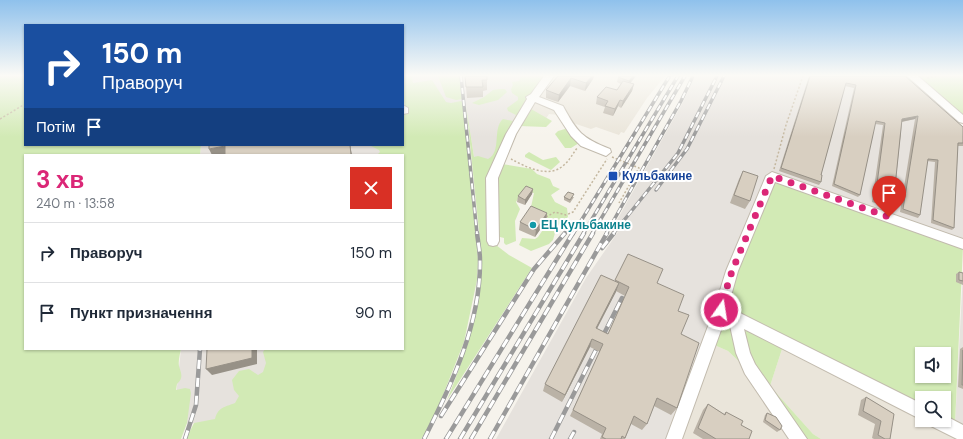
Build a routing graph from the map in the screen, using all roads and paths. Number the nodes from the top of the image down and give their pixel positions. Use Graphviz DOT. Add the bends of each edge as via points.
graph roads {
  1 [pos="796,96"];
  2 [pos="936,96"];
  3 [pos="531,97"];
  4 [pos="24,105"];
  5 [pos="0,120"];
  6 [pos="963,120"];
  7 [pos="582,141"];
  8 [pos="502,153"];
  9 [pos="608,154"];
  10 [pos="620,160"];
  11 [pos="772,176"];
  12 [pos="619,203"];
  13 [pos="544,218"];
  14 [pos="493,241"];
  15 [pos="963,244"];
  16 [pos="721,310"];
  17 [pos="735,318"];
  18 [pos="915,408"];
  19 [pos="951,427"];
  20 [pos="963,433"];
  21 [pos="674,439"];
  22 [pos="799,439"];
  1 -- 11 [label="path"];
  2 -- 6 [label="street"];
  3 -- 7 [label="street" via="560,108 560,113"];
  3 -- 8 [label="street"];
  4 -- 5 [label="path"];
  7 -- 8 [label="path" via="563,166 554,172 545,172 512,160"];
  7 -- 9 [label="street"];
  8 -- 14 [label="street" via="492,178"];
  9 -- 13 [label="path" via="576,210 571,215 555,212"];
  10 -- 12 [label="path" via="639,168"];
  11 -- 15 [label="street"];
  11 -- 16 [label="street" via="732,271"];
  16 -- 17 [label="street"];
  16 -- 21 [label="street"];
  17 -- 18 [label="street"];
  17 -- 22 [label="street" via="743,353 750,368"];
  19 -- 20 [label="street"];
}
